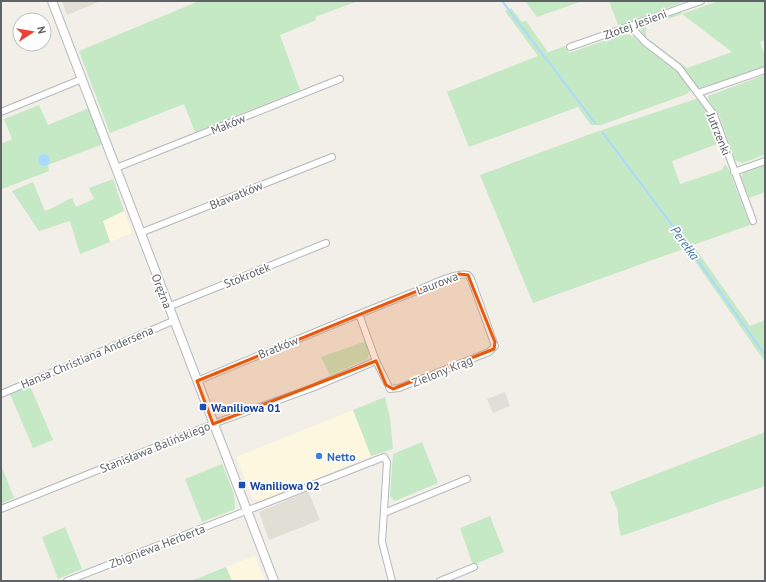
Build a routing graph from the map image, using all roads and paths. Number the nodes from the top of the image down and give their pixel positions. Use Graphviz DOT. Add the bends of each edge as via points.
graph roads {
  1 [pos="52,1"];
  2 [pos="701,1"];
  3 [pos="631,27"];
  4 [pos="570,47"];
  5 [pos="765,70"];
  6 [pos="82,79"];
  7 [pos="340,79"];
  8 [pos="698,94"];
  9 [pos="1,112"];
  10 [pos="332,157"];
  11 [pos="765,161"];
  12 [pos="116,168"];
  13 [pos="734,172"];
  14 [pos="753,221"];
  15 [pos="140,233"];
  16 [pos="326,243"];
  17 [pos="168,307"];
  18 [pos="359,314"];
  19 [pos="173,321"];
  20 [pos="496,344"];
  21 [pos="376,361"];
  22 [pos="196,381"];
  23 [pos="1,394"];
  24 [pos="213,424"];
  25 [pos="467,479"];
  26 [pos="1,509"];
  27 [pos="247,512"];
  28 [pos="384,513"];
  29 [pos="474,567"];
  30 [pos="67,581"];
  31 [pos="274,581"];
  32 [pos="392,581"];
  33 [pos="440,581"];
  1 -- 6 [label="street, Orężna"];
  2 -- 3 [label="street, Złotej Jesieni"];
  3 -- 4 [label="street, Złotej Jesieni"];
  3 -- 8 [label="street, Jutrzenki" via="644,42 679,68"];
  5 -- 8 [label="street"];
  6 -- 9 [label="street"];
  6 -- 12 [label="street, Orężna"];
  7 -- 12 [label="street, Maków"];
  8 -- 13 [label="street, Jutrzenki" via="714,115"];
  10 -- 15 [label="street, Bławatków"];
  11 -- 13 [label="street"];
  12 -- 15 [label="street, Orężna"];
  13 -- 14 [label="street, Jutrzenki"];
  15 -- 17 [label="street, Orężna"];
  16 -- 17 [label="street, Stokrotek"];
  17 -- 19 [label="street, Orężna"];
  18 -- 20 [label="street, Laurowa" via="464,274 471,279"];
  18 -- 21 [label="street"];
  18 -- 22 [label="street, Bratków"];
  19 -- 22 [label="street, Orężna"];
  19 -- 23 [label="street, Hansa Christiana Andersena"];
  20 -- 21 [label="street, Zielony Krąg" via="489,352 399,388 390,389 386,385"];
  21 -- 24 [label="street, Stanisława Balińskiego" via="312,388"];
  22 -- 24 [label="street, Orężna"];
  24 -- 26 [label="street, Stanisława Balińskiego"];
  24 -- 27 [label="street, Orężna"];
  25 -- 28 [label="street"];
  27 -- 28 [label="street, Zbigniewa Herberta" via="384,458"];
  27 -- 30 [label="street, Zbigniewa Herberta" via="173,538"];
  27 -- 31 [label="street, Orężna"];
  28 -- 32 [label="street" via="382,542"];
  29 -- 33 [label="street"];
}
